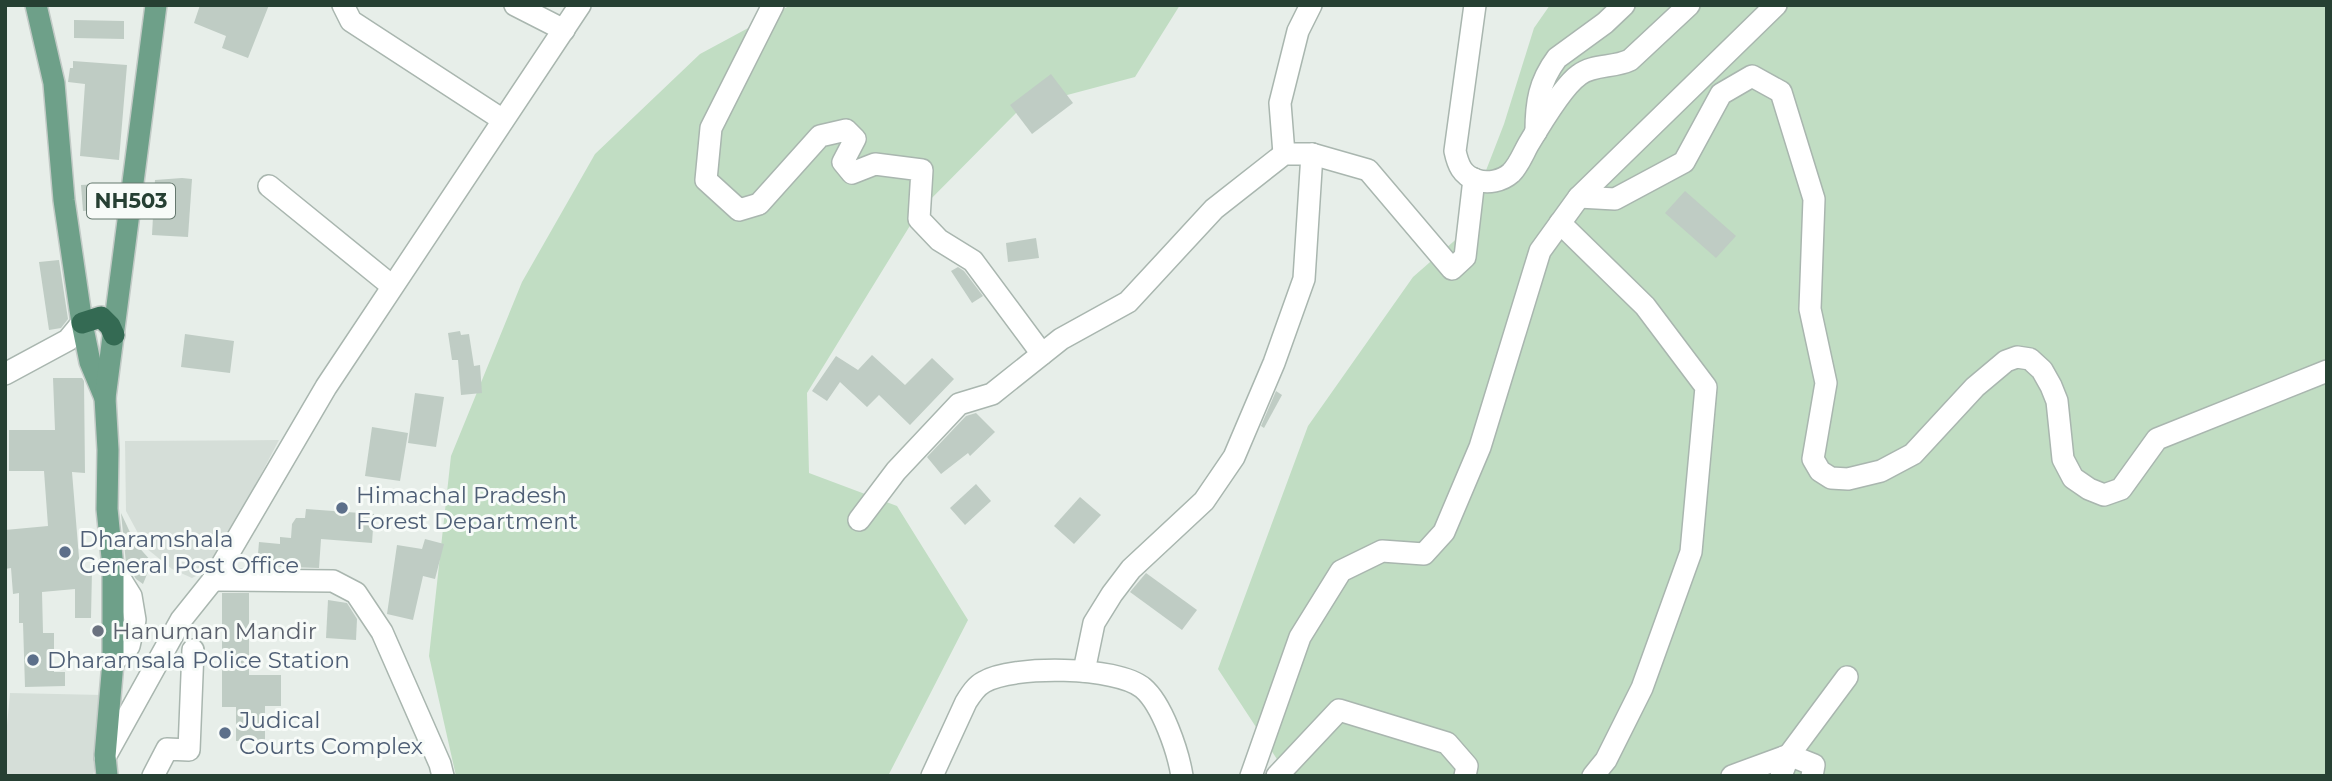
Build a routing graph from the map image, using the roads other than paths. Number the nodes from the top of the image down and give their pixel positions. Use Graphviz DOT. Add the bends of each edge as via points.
graph roads {
  1 [pos="36,5"];
  2 [pos="156,5"];
  3 [pos="343,5"];
  4 [pos="515,5"];
  5 [pos="580,5"];
  6 [pos="773,5"];
  7 [pos="1311,5"];
  8 [pos="1475,5"];
  9 [pos="1625,5"];
  10 [pos="1689,5"];
  11 [pos="1776,5"];
  12 [pos="564,30"];
  13 [pos="503,120"];
  14 [pos="1536,132"];
  15 [pos="1312,153"];
  16 [pos="1284,154"];
  17 [pos="1474,179"];
  18 [pos="269,186"];
  19 [pos="1579,197"];
  20 [pos="1560,223"];
  21 [pos="392,286"];
  22 [pos="82,323"];
  23 [pos="114,335"];
  24 [pos="1042,354"];
  25 [pos="2327,371"];
  26 [pos="5,374"];
  27 [pos="105,398"];
  28 [pos="859,520"];
  29 [pos="213,580"];
  30 [pos="193,650"];
  31 [pos="1084,671"];
  32 [pos="1847,677"];
  33 [pos="1789,755"];
  34 [pos="104,769"];
  35 [pos="153,776"];
  36 [pos="443,776"];
  37 [pos="932,776"];
  38 [pos="1182,776"];
  39 [pos="1251,776"];
  40 [pos="1277,776"];
  41 [pos="1465,776"];
  42 [pos="1593,776"];
  43 [pos="1732,776"];
  44 [pos="1781,776"];
  45 [pos="1812,776"];
  1 -- 22 [label="main road" via="54,83 64,200"];
  2 -- 23 [label="main road, NH503"];
  3 -- 13 [label="street" via="351,21"];
  4 -- 12 [label="street"];
  5 -- 12 [label="street"];
  6 -- 24 [label="street" via="711,128 706,180 739,209 759,204 820,136 846,130 855,139 843,162 852,173 875,164 922,170 919,219 939,240 973,261"];
  7 -- 16 [label="street" via="1298,31 1280,103"];
  8 -- 17 [label="street" via="1455,151 1461,169"];
  9 -- 14 [label="street" via="1551,65 1540,85"];
  10 -- 14 [label="street" via="1630,60 1580,74"];
  11 -- 19 [label="street"];
  12 -- 13 [label="street"];
  13 -- 21 [label="street"];
  14 -- 17 [label="street" via="1512,172 1493,181"];
  15 -- 16 [label="street"];
  15 -- 17 [label="street" via="1368,170 1452,269 1465,257"];
  15 -- 31 [label="street" via="1304,279 1234,457 1204,501 1131,569 1112,594 1094,623"];
  16 -- 24 [label="street" via="1214,209 1128,302"];
  18 -- 21 [label="street"];
  19 -- 20 [label="street"];
  19 -- 25 [label="street" via="1615,199 1684,162 1721,94 1752,76 1781,92 1814,199 1810,309 1825,383 1814,459 1820,471 1831,478 1881,471 1913,454 1975,387 2017,357 2030,359 2051,386 2063,459 2073,478 2104,495 2121,489 2157,439"];
  20 -- 39 [label="street" via="1540,251 1480,447 1444,532 1424,554 1381,551 1341,571 1300,637"];
  20 -- 42 [label="street" via="1645,306 1706,387 1691,552 1642,688 1606,760"];
  21 -- 29 [label="street" via="326,387"];
  22 -- 23 [label="highway" via="101,317"];
  22 -- 26 [label="street" via="68,340"];
  22 -- 27 [label="main road" via="90,362"];
  23 -- 27 [label="main road, NH503"];
  24 -- 28 [label="street" via="992,394 959,404 896,471"];
  27 -- 34 [label="main road, NH503" via="113,662"];
  29 -- 34 [label="street" via="181,620"];
  29 -- 36 [label="street" via="333,581 356,593 382,632"];
  30 -- 35 [label="street" via="189,750 167,749"];
  31 -- 37 [label="street" via="1018,674 985,681 971,693"];
  31 -- 38 [label="street" via="1113,674 1144,688 1167,726"];
  32 -- 33 [label="street"];
  33 -- 43 [label="street"];
  33 -- 44 [label="street"];
  33 -- 45 [label="street" via="1814,765"];
  40 -- 41 [label="street" via="1339,710 1447,743 1467,766"];
}
